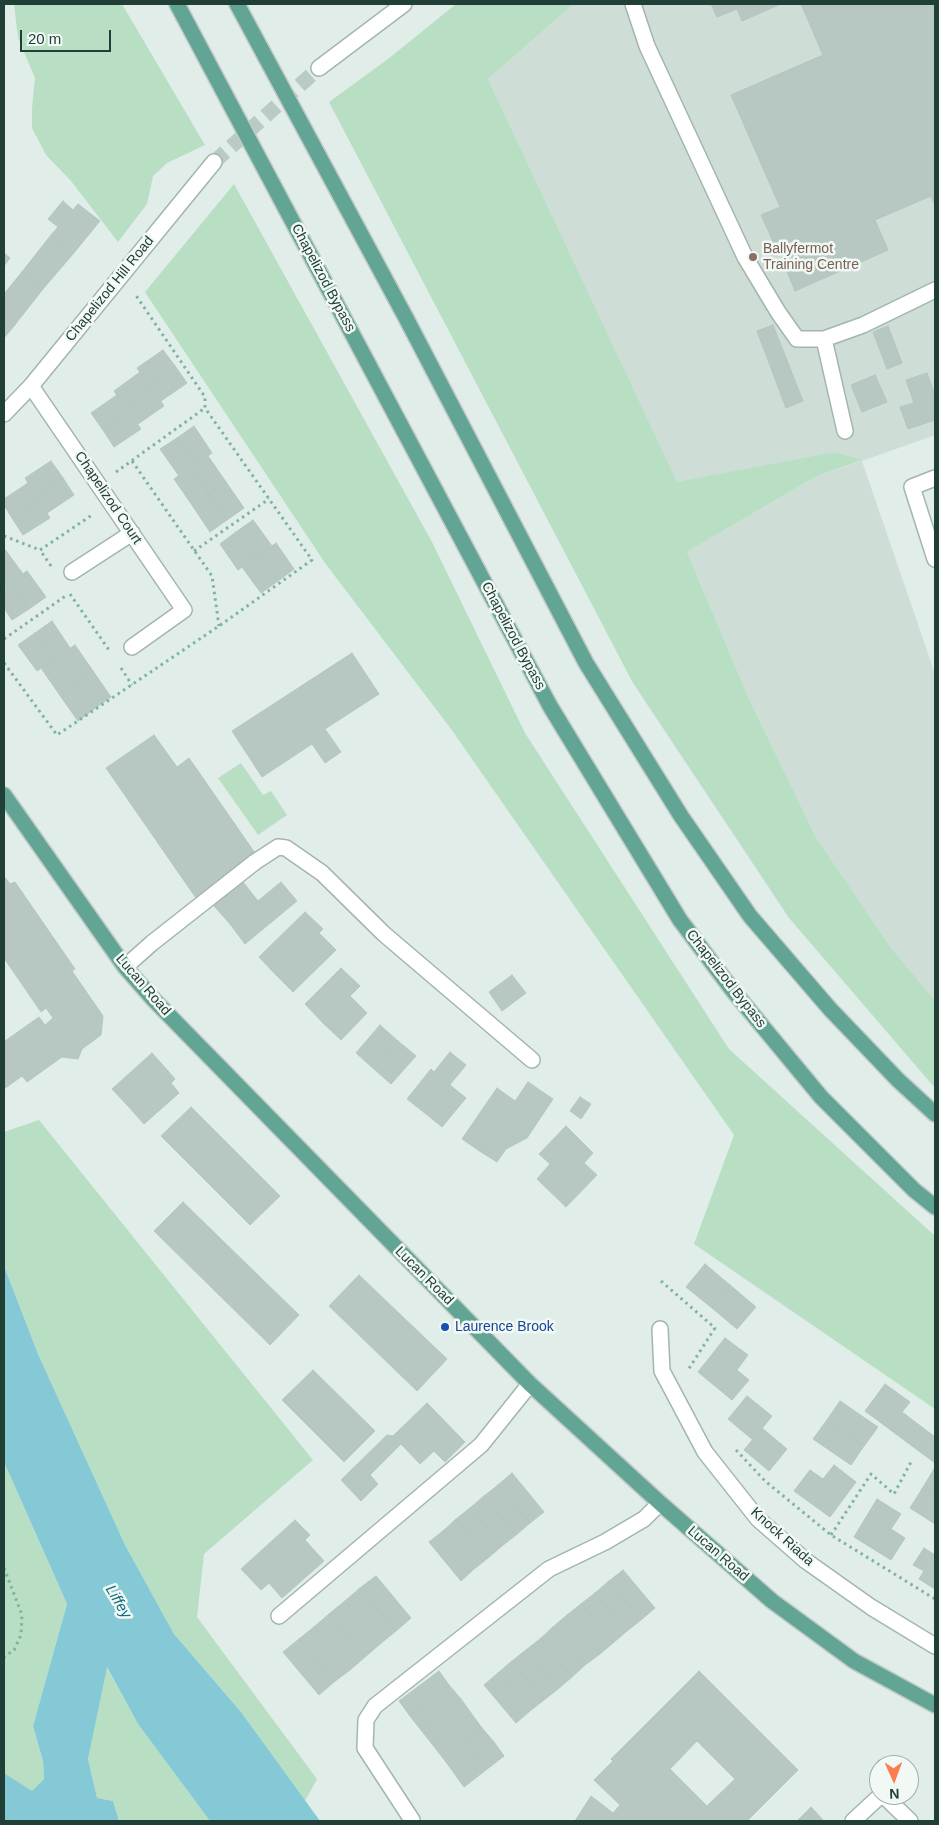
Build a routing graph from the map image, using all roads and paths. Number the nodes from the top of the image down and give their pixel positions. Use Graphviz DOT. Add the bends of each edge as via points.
graph roads {
  1 [pos="177,4"];
  2 [pos="237,4"];
  3 [pos="404,4"];
  4 [pos="633,4"];
  5 [pos="319,68"];
  6 [pos="214,162"];
  7 [pos="122,275"];
  8 [pos="935,290"];
  9 [pos="824,339"];
  10 [pos="31,386"];
  11 [pos="205,408"];
  12 [pos="4,414"];
  13 [pos="845,431"];
  14 [pos="132,461"];
  15 [pos="935,478"];
  16 [pos="98,484"];
  17 [pos="269,499"];
  18 [pos="132,534"];
  19 [pos="4,536"];
  20 [pos="40,550"];
  21 [pos="194,550"];
  22 [pos="935,559"];
  23 [pos="72,572"];
  24 [pos="69,593"];
  25 [pos="219,626"];
  26 [pos="4,639"];
  27 [pos="132,647"];
  28 [pos="4,663"];
  29 [pos="4,796"];
  30 [pos="125,967"];
  31 [pos="532,1060"];
  32 [pos="935,1114"];
  33 [pos="935,1207"];
  34 [pos="661,1281"];
  35 [pos="660,1329"];
  36 [pos="688,1376"];
  37 [pos="530,1384"];
  38 [pos="732,1446"];
  39 [pos="911,1462"];
  40 [pos="660,1503"];
  41 [pos="831,1535"];
  42 [pos="4,1568"];
  43 [pos="935,1599"];
  44 [pos="278,1616"];
  45 [pos="935,1646"];
  46 [pos="4,1657"];
  47 [pos="935,1705"];
  48 [pos="871,1805"];
  49 [pos="893,1805"];
  50 [pos="412,1820"];
  51 [pos="853,1821"];
  52 [pos="910,1821"];
  1 -- 33 [label="main road, Chapelizod Bypass" via="550,706 680,920 734,992 821,1097"];
  2 -- 32 [label="main road" via="586,663 676,808 750,916 830,1009"];
  3 -- 5 [label="street"];
  4 -- 9 [label="street" via="647,46 745,257 797,339"];
  6 -- 7 [label="street, Chapelizod Hill Road"];
  7 -- 10 [label="street, Chapelizod Hill Road"];
  7 -- 11 [label="path" via="205,397"];
  8 -- 9 [label="street" via="863,325"];
  9 -- 13 [label="street"];
  10 -- 12 [label="street, Chapelizod Hill Road"];
  10 -- 16 [label="street, Chapelizod Court"];
  11 -- 14 [label="path"];
  11 -- 17 [label="path"];
  14 -- 16 [label="path"];
  14 -- 21 [label="path"];
  15 -- 22 [label="street" via="912,487"];
  16 -- 18 [label="street, Chapelizod Court"];
  17 -- 21 [label="path"];
  17 -- 25 [label="path" via="312,560"];
  18 -- 23 [label="street"];
  18 -- 27 [label="street, Chapelizod Court" via="184,610"];
  19 -- 20 [label="path"];
  21 -- 25 [label="path" via="212,576"];
  24 -- 26 [label="path"];
  25 -- 28 [label="path" via="57,735"];
  29 -- 30 [label="main road, Lucan Road"];
  30 -- 31 [label="street" via="255,862 278,847 286,848 322,873 384,934"];
  30 -- 37 [label="main road, Lucan Road"];
  34 -- 36 [label="path" via="715,1328 688,1369"];
  35 -- 45 [label="street, Knock Riada" via="662,1371 705,1452 758,1519 806,1561 871,1607"];
  37 -- 40 [label="main road, Lucan Road"];
  37 -- 44 [label="street" via="481,1445"];
  38 -- 41 [label="path" via="765,1481"];
  39 -- 41 [label="path" via="894,1494 871,1474"];
  40 -- 47 [label="main road, Lucan Road" via="772,1601 854,1661"];
  40 -- 50 [label="street" via="644,1519 549,1570 375,1706 366,1720 365,1748"];
  41 -- 43 [label="path"];
  42 -- 46 [label="path" via="22,1615 21,1636 14,1650"];
  48 -- 51 [label="street"];
  49 -- 52 [label="street"];
}
